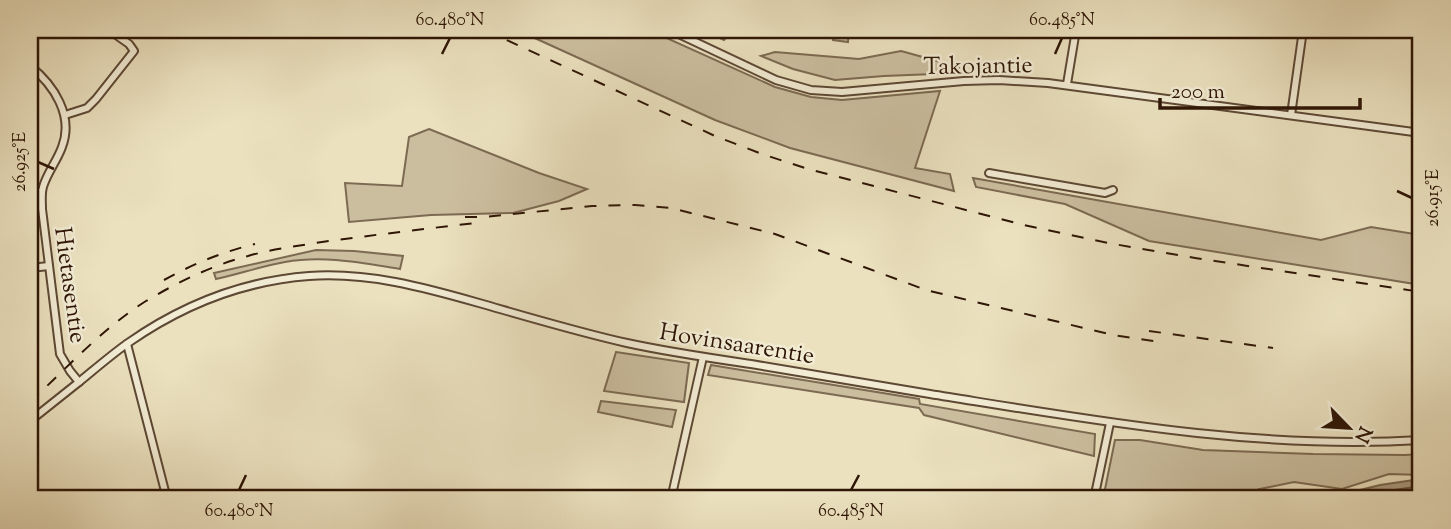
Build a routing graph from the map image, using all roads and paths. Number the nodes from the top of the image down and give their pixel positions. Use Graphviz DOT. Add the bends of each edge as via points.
graph roads {
  1 [pos="109,30"];
  2 [pos="670,30"];
  3 [pos="1076,30"];
  4 [pos="1303,30"];
  5 [pos="30,66"];
  6 [pos="1067,84"];
  7 [pos="65,115"];
  8 [pos="1291,115"];
  9 [pos="1421,133"];
  10 [pos="989,173"];
  11 [pos="1113,190"];
  12 [pos="30,191"];
  13 [pos="42,192"];
  14 [pos="49,266"];
  15 [pos="30,268"];
  16 [pos="127,344"];
  17 [pos="704,357"];
  18 [pos="79,382"];
  19 [pos="30,421"];
  20 [pos="1111,423"];
  21 [pos="1421,440"];
  22 [pos="167,499"];
  23 [pos="671,499"];
  24 [pos="1094,499"];
  1 -- 7 [label="street" via="134,51 87,108"];
  2 -- 6 [label="street, Takojantie" via="769,77 811,90 842,92 999,80"];
  3 -- 6 [label="street"];
  4 -- 8 [label="street"];
  5 -- 7 [label="street" via="49,84"];
  6 -- 8 [label="street, Takojantie"];
  7 -- 13 [label="street" via="62,149"];
  8 -- 9 [label="street, Takojantie"];
  10 -- 11 [label="street" via="1105,193"];
  12 -- 13 [label="street"];
  13 -- 14 [label="street, Hietasentie"];
  14 -- 15 [label="street"];
  14 -- 18 [label="street, Hietasentie" via="60,354"];
  16 -- 17 [label="street, Hovinsaarentie" via="217,295 285,279 346,275 427,288 625,343"];
  16 -- 18 [label="street, Hovinsaarentie"];
  16 -- 22 [label="street"];
  17 -- 20 [label="street, Hovinsaarentie"];
  17 -- 23 [label="street"];
  18 -- 19 [label="street"];
  20 -- 21 [label="street, Hovinsaarentie" via="1297,441"];
  20 -- 24 [label="street"];
}
